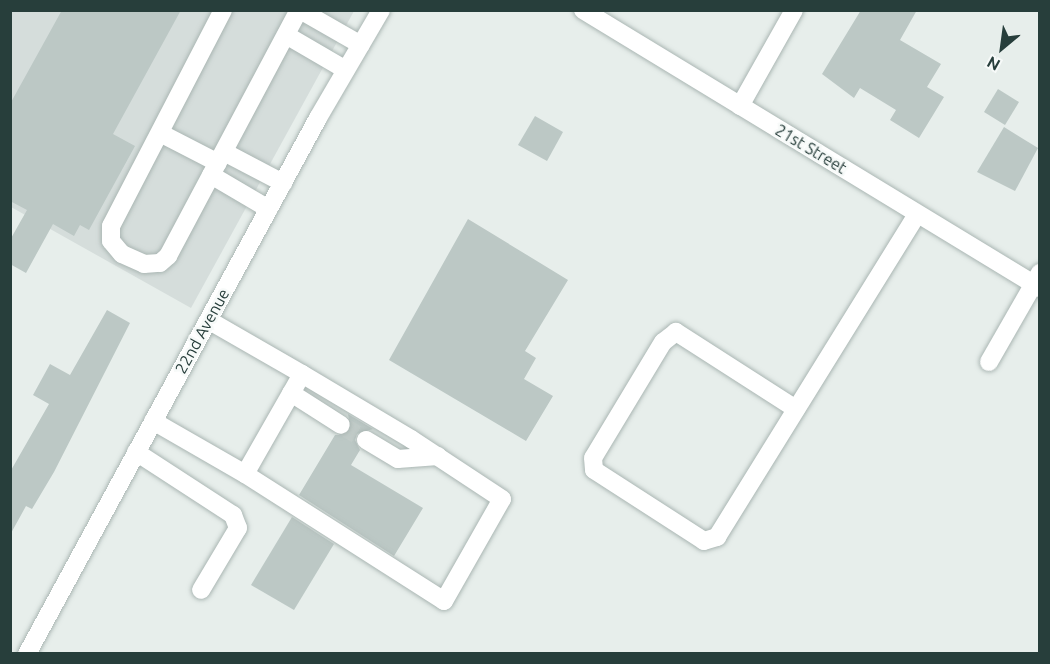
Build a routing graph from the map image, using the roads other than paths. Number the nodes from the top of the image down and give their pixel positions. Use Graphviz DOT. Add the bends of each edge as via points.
graph roads {
  1 [pos="223,10"];
  2 [pos="300,10"];
  3 [pos="381,10"];
  4 [pos="583,10"];
  5 [pos="794,10"];
  6 [pos="286,34"];
  7 [pos="361,45"];
  8 [pos="346,70"];
  9 [pos="740,106"];
  10 [pos="160,133"];
  11 [pos="217,163"];
  12 [pos="283,183"];
  13 [pos="269,209"];
  14 [pos="917,214"];
  15 [pos="1037,281"];
  16 [pos="208,320"];
  17 [pos="989,362"];
  18 [pos="302,374"];
  19 [pos="291,393"];
  20 [pos="796,409"];
  21 [pos="153,421"];
  22 [pos="341,425"];
  23 [pos="366,440"];
  24 [pos="136,452"];
  25 [pos="438,456"];
  26 [pos="245,474"];
  27 [pos="201,590"];
  28 [pos="27,654"];
  1 -- 10 [label="street"];
  2 -- 6 [label="street"];
  2 -- 7 [label="street"];
  3 -- 7 [label="street, 22nd Avenue"];
  4 -- 9 [label="street, 21st Street"];
  5 -- 9 [label="street"];
  6 -- 8 [label="street"];
  6 -- 11 [label="street"];
  7 -- 8 [label="street, 22nd Avenue"];
  8 -- 12 [label="street, 22nd Avenue"];
  9 -- 14 [label="street, 21st Street"];
  10 -- 11 [label="street"];
  10 -- 11 [label="street" via="111,226 111,241 122,254 144,264 160,263 168,256"];
  11 -- 12 [label="street"];
  11 -- 13 [label="street"];
  12 -- 13 [label="street, 22nd Avenue"];
  13 -- 16 [label="street, 22nd Avenue"];
  14 -- 15 [label="street, 21st Street"];
  14 -- 20 [label="street"];
  15 -- 17 [label="street"];
  16 -- 18 [label="street"];
  16 -- 21 [label="street, 22nd Avenue"];
  18 -- 19 [label="street"];
  18 -- 25 [label="street"];
  19 -- 22 [label="street"];
  19 -- 26 [label="street"];
  20 -- 20 [label="street" via="676,332 663,342 593,458 594,470 704,542 717,537"];
  21 -- 24 [label="street, 22nd Avenue"];
  21 -- 26 [label="street"];
  23 -- 25 [label="street" via="398,459"];
  24 -- 27 [label="street" via="233,514 238,528"];
  24 -- 28 [label="street, 22nd Avenue"];
  25 -- 26 [label="street" via="501,500 444,601"];
}
